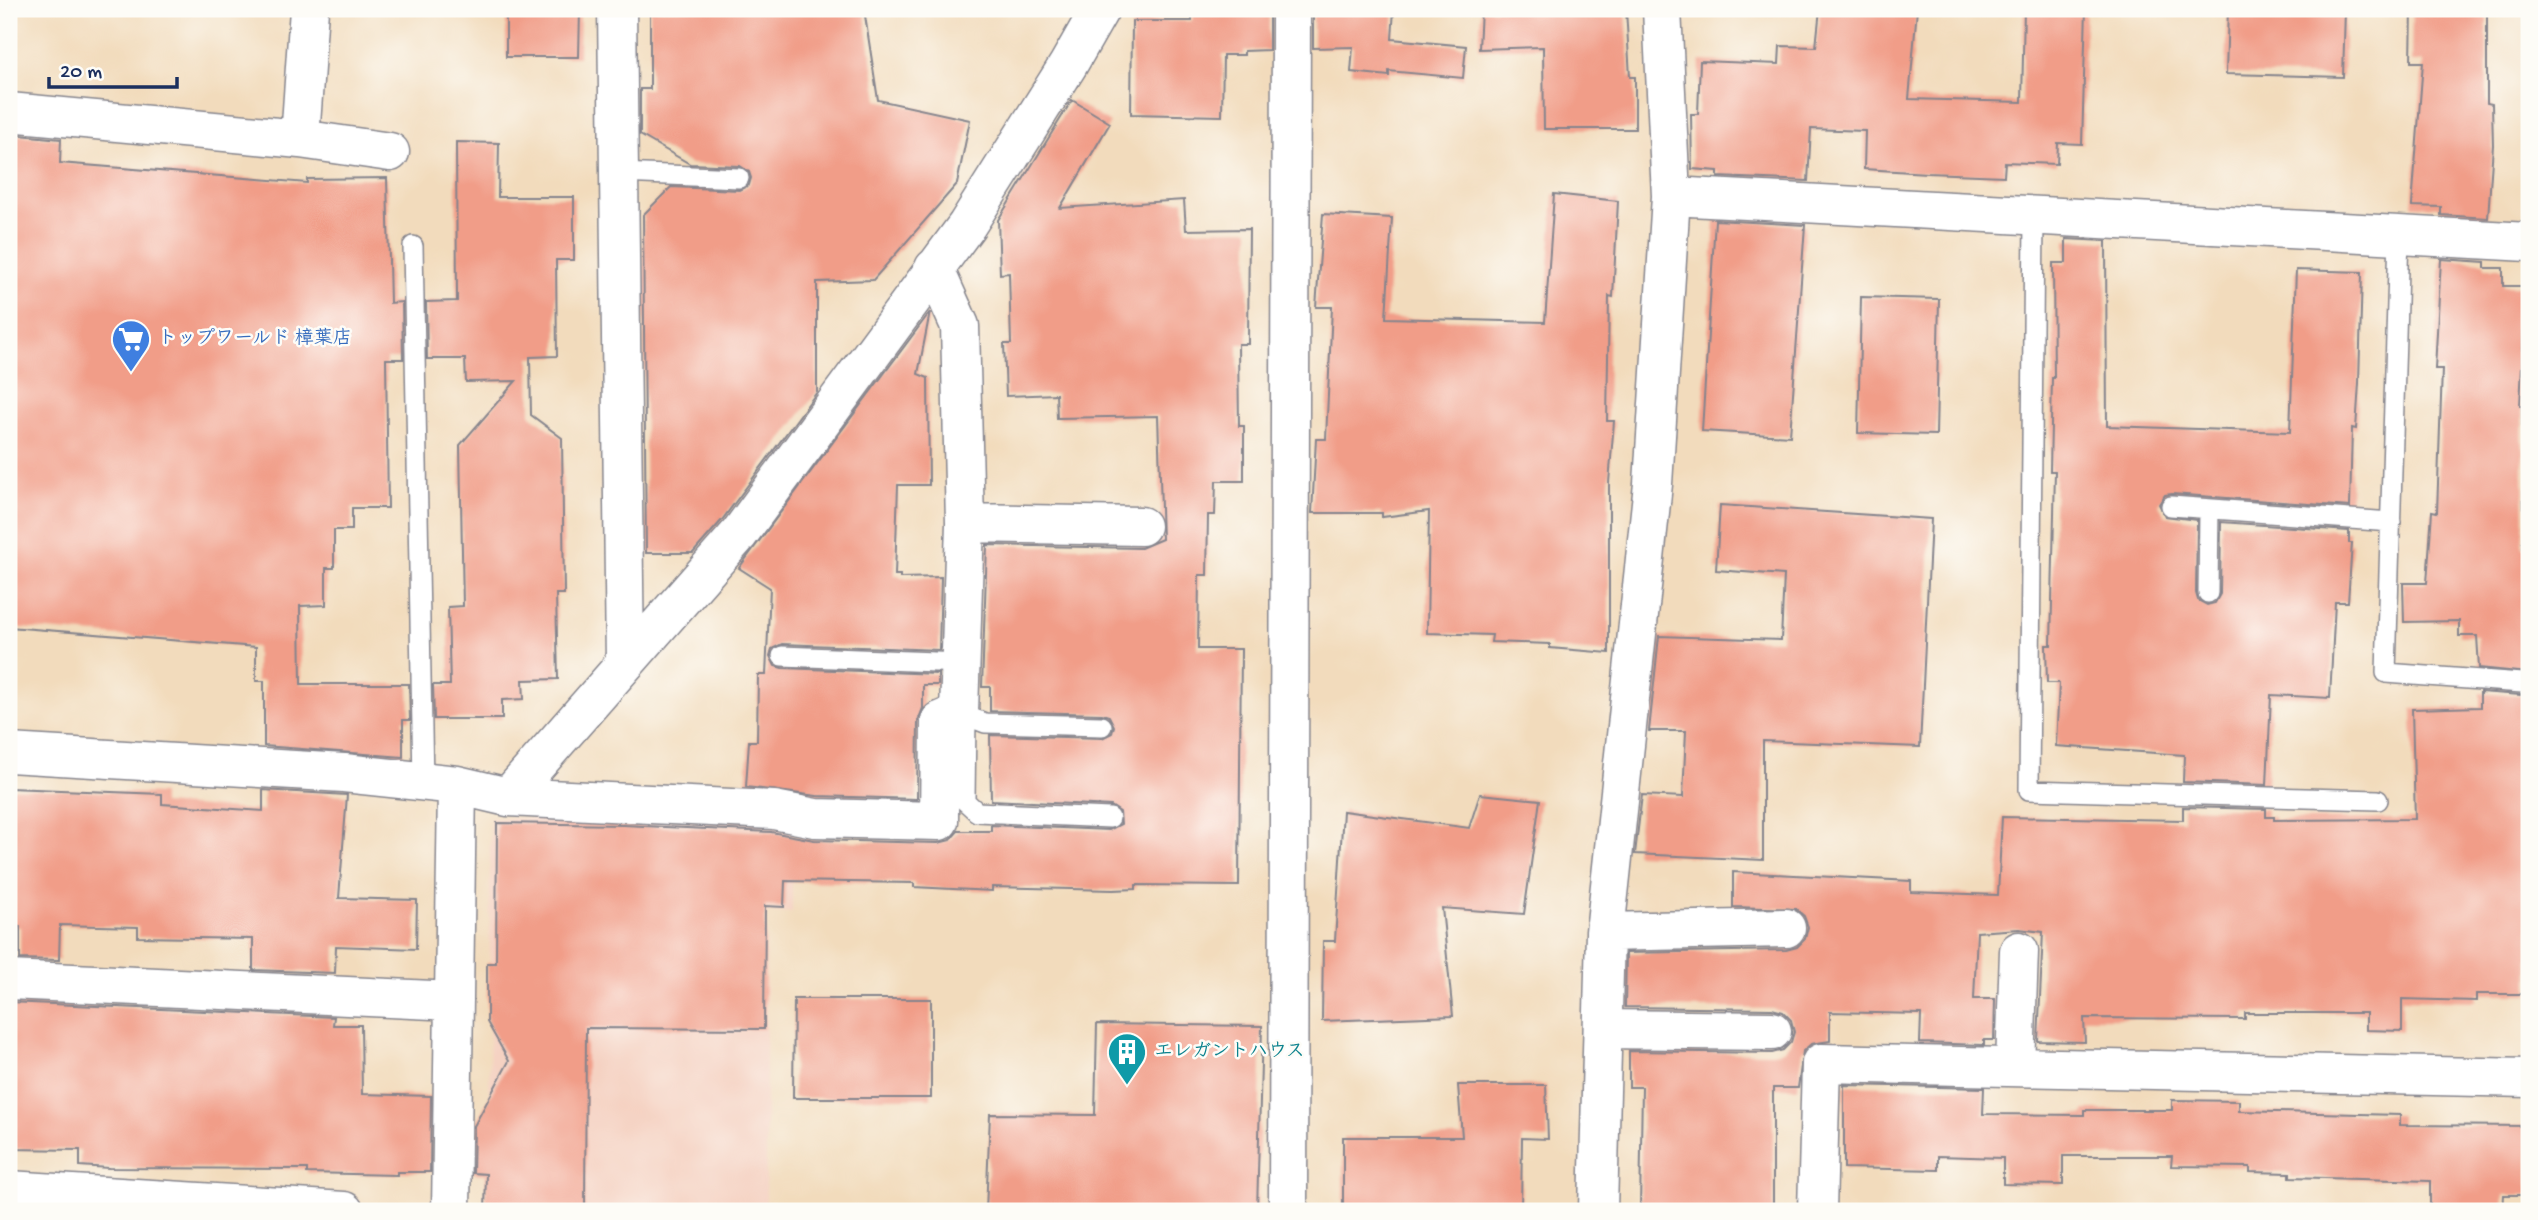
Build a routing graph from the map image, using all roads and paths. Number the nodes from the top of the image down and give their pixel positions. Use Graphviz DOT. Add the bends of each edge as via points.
graph roads {
  1 [pos="309,9"];
  2 [pos="617,9"];
  3 [pos="1100,9"];
  4 [pos="1291,9"];
  5 [pos="1662,9"];
  6 [pos="9,112"];
  7 [pos="300,139"];
  8 [pos="390,152"];
  9 [pos="621,173"];
  10 [pos="738,178"];
  11 [pos="1671,196"];
  12 [pos="2034,215"];
  13 [pos="2399,235"];
  14 [pos="2529,242"];
  15 [pos="413,246"];
  16 [pos="933,268"];
  17 [pos="2172,506"];
  18 [pos="2209,509"];
  19 [pos="2390,522"];
  20 [pos="965,523"];
  21 [pos="1141,526"];
  22 [pos="2208,593"];
  23 [pos="782,656"];
  24 [pos="625,663"];
  25 [pos="961,663"];
  26 [pos="2522,683"];
  27 [pos="963,714"];
  28 [pos="1102,726"];
  29 [pos="9,753"];
  30 [pos="440,784"];
  31 [pos="508,797"];
  32 [pos="2378,800"];
  33 [pos="1110,818"];
  34 [pos="1786,928"];
  35 [pos="1605,932"];
  36 [pos="2019,951"];
  37 [pos="9,980"];
  38 [pos="454,1001"];
  39 [pos="1603,1029"];
  40 [pos="1772,1031"];
  41 [pos="2015,1066"];
  42 [pos="2529,1079"];
  43 [pos="9,1190"];
  44 [pos="344,1211"];
  45 [pos="451,1211"];
  46 [pos="1288,1211"];
  47 [pos="1598,1211"];
  48 [pos="1817,1211"];
  1 -- 7 [label="street"];
  2 -- 9 [label="street"];
  3 -- 16 [label="street" via="967,225"];
  4 -- 46 [label="street"];
  5 -- 11 [label="street"];
  6 -- 7 [label="street"];
  7 -- 8 [label="street"];
  9 -- 10 [label="lane"];
  9 -- 24 [label="street"];
  11 -- 12 [label="street"];
  11 -- 35 [label="street" via="1653,484"];
  12 -- 13 [label="street"];
  12 -- 32 [label="lane" via="2029,790"];
  13 -- 14 [label="street"];
  13 -- 19 [label="lane"];
  15 -- 30 [label="lane"];
  16 -- 20 [label="street" via="960,326"];
  16 -- 24 [label="street" via="738,534"];
  17 -- 18 [label="lane"];
  18 -- 19 [label="lane"];
  18 -- 22 [label="lane"];
  19 -- 26 [label="lane" via="2386,673"];
  20 -- 21 [label="street"];
  20 -- 25 [label="street"];
  23 -- 25 [label="lane"];
  24 -- 31 [label="street"];
  25 -- 27 [label="street"];
  27 -- 28 [label="lane" via="985,723"];
  27 -- 31 [label="street" via="940,721 939,821 815,818 774,810"];
  27 -- 33 [label="lane" via="965,801 977,812"];
  29 -- 30 [label="street" via="344,773"];
  30 -- 31 [label="street"];
  30 -- 38 [label="street"];
  34 -- 35 [label="street"];
  35 -- 39 [label="street"];
  36 -- 41 [label="street"];
  37 -- 38 [label="street"];
  38 -- 45 [label="street"];
  39 -- 40 [label="street"];
  39 -- 47 [label="street"];
  41 -- 42 [label="street"];
  41 -- 48 [label="street" via="1821,1063"];
  43 -- 44 [label="street"];
}
